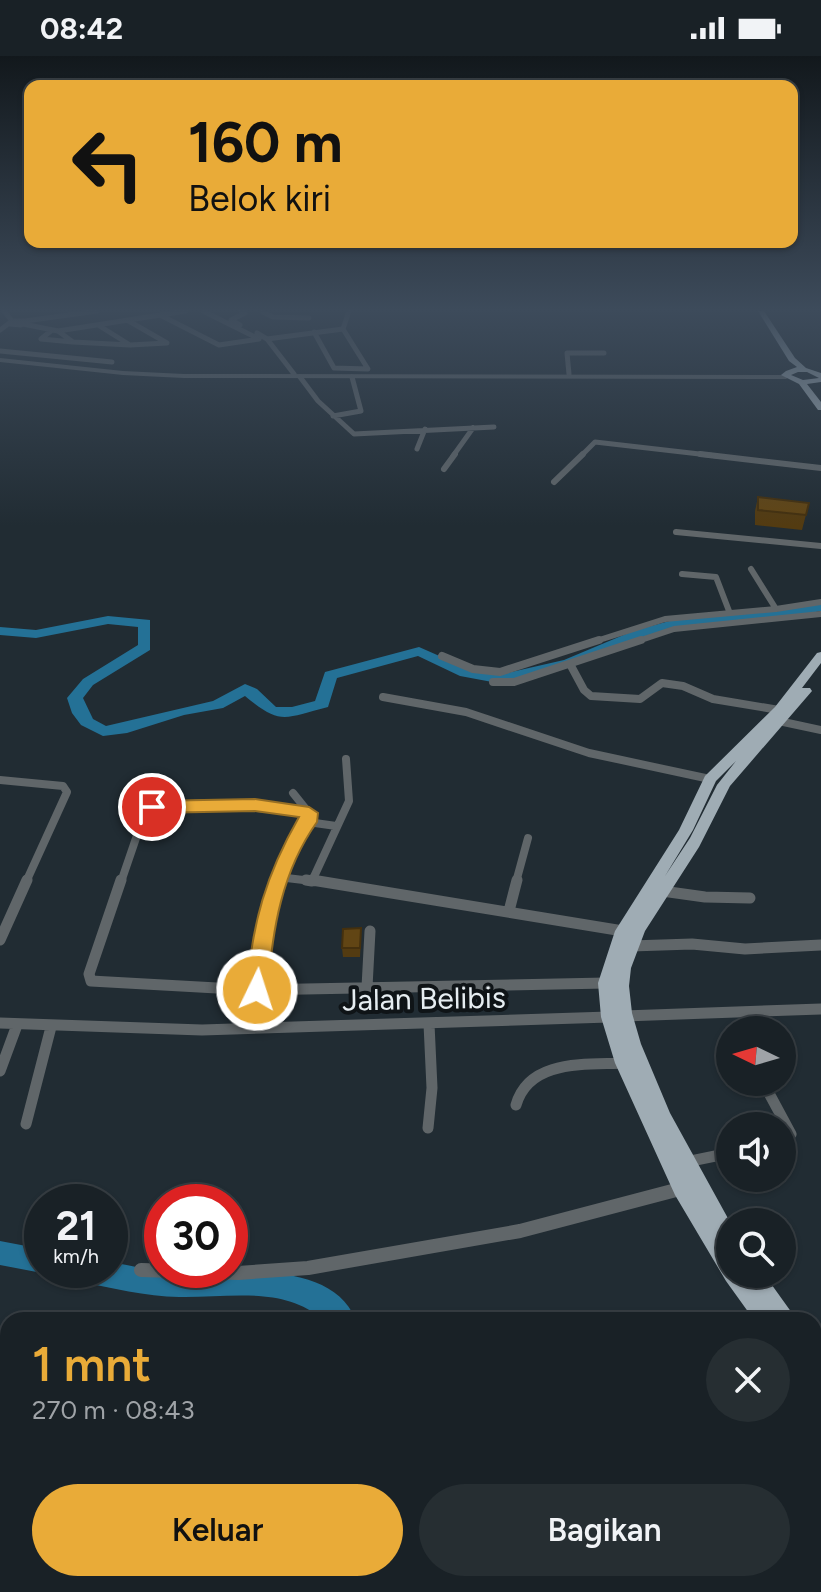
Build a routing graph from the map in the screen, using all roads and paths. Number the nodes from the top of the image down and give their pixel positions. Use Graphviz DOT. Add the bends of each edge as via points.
graph roads {
  1 [pos="802,382"];
  2 [pos="302,383"];
  3 [pos="354,383"];
  4 [pos="821,408"];
  5 [pos="333,416"];
  6 [pos="377,426"];
  7 [pos="494,427"];
  8 [pos="473,428"];
  9 [pos="425,429"];
  10 [pos="382,433"];
  11 [pos="417,449"];
  12 [pos="821,468"];
  13 [pos="444,469"];
  14 [pos="554,482"];
  15 [pos="676,532"];
  16 [pos="821,546"];
  17 [pos="751,569"];
  18 [pos="682,574"];
  19 [pos="821,602"];
  20 [pos="776,609"];
  21 [pos="729,611"];
  22 [pos="821,614"];
  23 [pos="821,655"];
  24 [pos="442,656"];
  25 [pos="570,664"];
  26 [pos="821,672"];
  27 [pos="493,682"];
  28 [pos="383,697"];
  29 [pos="776,717"];
  30 [pos="821,730"];
  31 [pos="346,759"];
  32 [pos="710,779"];
  33 [pos="0,780"];
  34 [pos="293,793"];
  35 [pos="308,818"];
  36 [pos="336,826"];
  37 [pos="528,838"];
  38 [pos="278,877"];
  39 [pos="312,881"];
  40 [pos="662,891"];
  41 [pos="750,898"];
  42 [pos="509,911"];
  43 [pos="370,931"];
  44 [pos="627,939"];
  45 [pos="0,940"];
  46 [pos="821,945"];
  47 [pos="606,983"];
  48 [pos="367,987"];
  49 [pos="257,990"];
  50 [pos="821,1009"];
  51 [pos="617,1017"];
  52 [pos="0,1023"];
  53 [pos="429,1024"];
  54 [pos="17,1025"];
  55 [pos="51,1027"];
  56 [pos="624,1063"];
  57 [pos="0,1071"];
  58 [pos="647,1096"];
  59 [pos="516,1105"];
  60 [pos="26,1124"];
  61 [pos="428,1128"];
  62 [pos="716,1156"];
  63 [pos="686,1162"];
  64 [pos="682,1189"];
  65 [pos="716,1216"];
  66 [pos="716,1247"];
  67 [pos="141,1270"];
  68 [pos="743,1288"];
  69 [pos="763,1288"];
  70 [pos="761,1312"];
  71 [pos="781,1312"];
  1 -- 4 [label="highway"];
  2 -- 5 [label="street"];
  3 -- 5 [label="street" via="361,411"];
  5 -- 10 [label="street" via="352,434"];
  6 -- 10 [label="street"];
  7 -- 8 [label="street"];
  8 -- 9 [label="street"];
  8 -- 13 [label="street"];
  9 -- 10 [label="street"];
  9 -- 11 [label="street"];
  12 -- 14 [label="street" via="595,442"];
  15 -- 16 [label="street"];
  17 -- 20 [label="street"];
  18 -- 21 [label="street" via="717,578"];
  19 -- 20 [label="street"];
  20 -- 21 [label="street"];
  21 -- 24 [label="street" via="665,619 500,672 473,669"];
  22 -- 25 [label="street" via="674,629"];
  23 -- 29 [label="highway"];
  25 -- 27 [label="street" via="514,682"];
  25 -- 29 [label="street" via="591,696 640,699 654,686 672,684"];
  26 -- 29 [label="highway"];
  28 -- 32 [label="street" via="466,712 589,753"];
  29 -- 30 [label="street"];
  29 -- 32 [label="highway"];
  29 -- 40 [label="highway" via="728,779"];
  31 -- 36 [label="street" via="349,801"];
  32 -- 44 [label="highway"];
  33 -- 45 [label="street" via="63,786 67,792"];
  34 -- 35 [label="street"];
  35 -- 36 [label="street"];
  35 -- 38 [label="street"];
  35 -- 49 [label="street" via="255,805 146,809 89,974 91,981 104,984"];
  36 -- 39 [label="street"];
  37 -- 42 [label="street"];
  38 -- 39 [label="street"];
  38 -- 49 [label="street" via="261,937"];
  39 -- 42 [label="street"];
  40 -- 41 [label="street"];
  40 -- 44 [label="highway"];
  42 -- 44 [label="street"];
  43 -- 48 [label="street"];
  44 -- 46 [label="street" via="745,949"];
  44 -- 47 [label="highway"];
  44 -- 51 [label="highway"];
  47 -- 48 [label="street"];
  47 -- 51 [label="highway"];
  48 -- 49 [label="street"];
  50 -- 51 [label="street, Jalan Belibis"];
  51 -- 53 [label="street, Jalan Belibis"];
  51 -- 56 [label="highway"];
  51 -- 58 [label="highway"];
  52 -- 54 [label="street, Jalan Belibis"];
  53 -- 55 [label="street, Jalan Belibis" via="187,1030"];
  53 -- 61 [label="street"];
  54 -- 55 [label="street, Jalan Belibis"];
  54 -- 57 [label="street"];
  55 -- 60 [label="street"];
  56 -- 58 [label="highway"];
  56 -- 59 [label="street" via="536,1075 523,1082"];
  58 -- 63 [label="highway"];
  58 -- 64 [label="highway"];
  62 -- 63 [label="street"];
  63 -- 65 [label="highway"];
  64 -- 66 [label="highway"];
  64 -- 67 [label="street" via="520,1231 308,1268 238,1273"];
  68 -- 70 [label="highway"];
  69 -- 71 [label="highway"];
}
